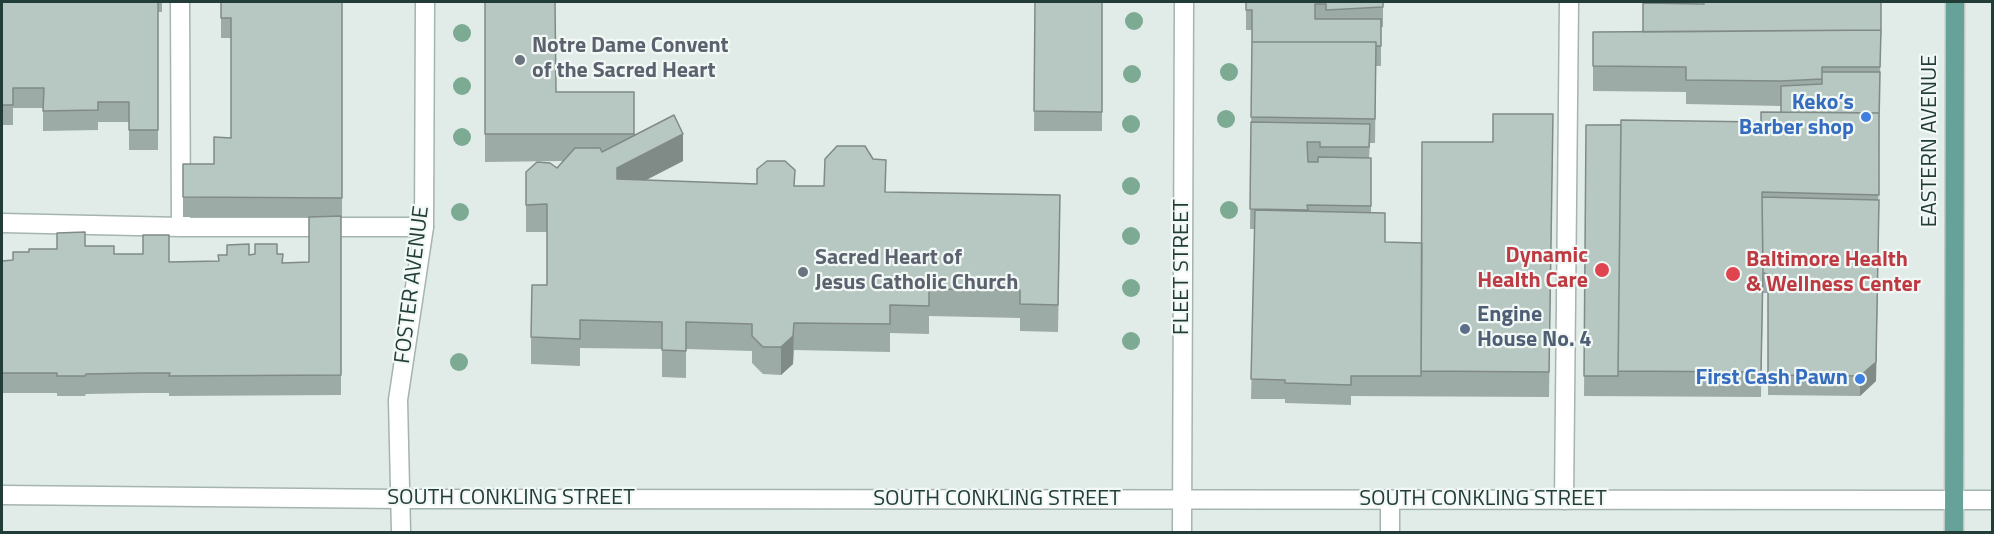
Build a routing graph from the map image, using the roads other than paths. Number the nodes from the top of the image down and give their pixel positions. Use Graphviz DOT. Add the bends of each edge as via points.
graph roads {
  1 [pos="180,2"];
  2 [pos="425,2"];
  3 [pos="1184,2"];
  4 [pos="1569,2"];
  5 [pos="1956,2"];
  6 [pos="2,223"];
  7 [pos="424,226"];
  8 [pos="181,227"];
  9 [pos="2,495"];
  10 [pos="400,500"];
  11 [pos="1182,500"];
  12 [pos="1390,500"];
  13 [pos="1564,500"];
  14 [pos="1954,500"];
  15 [pos="1992,500"];
  16 [pos="401,532"];
  17 [pos="1182,532"];
  18 [pos="1390,532"];
  19 [pos="1954,532"];
  1 -- 8 [label="street"];
  2 -- 7 [label="street, FOSTER AVENUE"];
  3 -- 11 [label="street, FLEET STREET"];
  4 -- 13 [label="street"];
  5 -- 14 [label="main road, EASTERN AVENUE"];
  6 -- 8 [label="street"];
  7 -- 8 [label="street"];
  7 -- 10 [label="street, FOSTER AVENUE" via="398,400"];
  9 -- 10 [label="street, SOUTH CONKLING STREET"];
  10 -- 11 [label="street, SOUTH CONKLING STREET"];
  10 -- 16 [label="street, FOSTER AVENUE"];
  11 -- 12 [label="street, SOUTH CONKLING STREET"];
  11 -- 17 [label="street, FLEET STREET"];
  12 -- 13 [label="street, SOUTH CONKLING STREET"];
  12 -- 18 [label="street"];
  13 -- 14 [label="street, SOUTH CONKLING STREET"];
  14 -- 15 [label="street, SOUTH CONKLING STREET"];
  14 -- 19 [label="main road, EASTERN AVENUE"];
}
